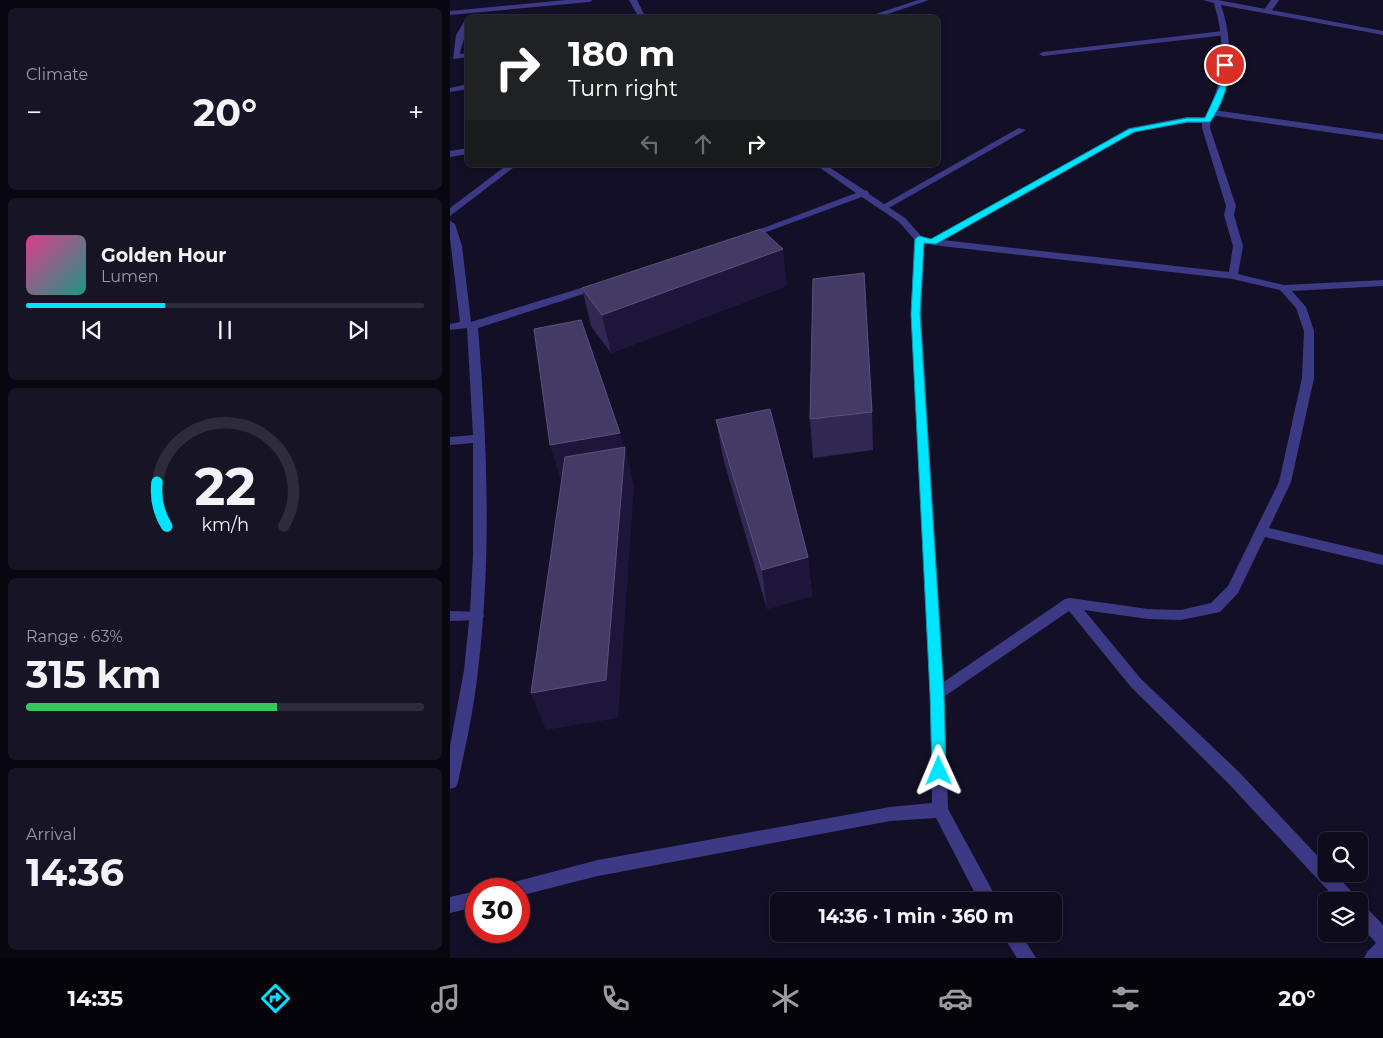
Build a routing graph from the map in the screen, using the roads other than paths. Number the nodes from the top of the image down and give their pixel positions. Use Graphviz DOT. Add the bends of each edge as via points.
graph roads {
  1 [pos="588,0"];
  2 [pos="633,0"];
  3 [pos="925,0"];
  4 [pos="1207,0"];
  5 [pos="1275,0"];
  6 [pos="1217,2"];
  7 [pos="1267,11"];
  8 [pos="450,12"];
  9 [pos="471,14"];
  10 [pos="641,15"];
  11 [pos="876,15"];
  12 [pos="465,27"];
  13 [pos="1223,33"];
  14 [pos="1383,33"];
  15 [pos="1043,54"];
  16 [pos="465,56"];
  17 [pos="465,87"];
  18 [pos="450,90"];
  19 [pos="1210,117"];
  20 [pos="1022,130"];
  21 [pos="1383,137"];
  22 [pos="465,152"];
  23 [pos="450,154"];
  24 [pos="510,167"];
  25 [pos="823,167"];
  26 [pos="865,193"];
  27 [pos="884,207"];
  28 [pos="450,214"];
  29 [pos="450,224"];
  30 [pos="736,240"];
  31 [pos="926,240"];
  32 [pos="1233,276"];
  33 [pos="610,282"];
  34 [pos="1383,283"];
  35 [pos="1284,288"];
  36 [pos="469,325"];
  37 [pos="450,327"];
  38 [pos="478,440"];
  39 [pos="450,441"];
  40 [pos="1261,531"];
  41 [pos="1383,560"];
  42 [pos="1070,603"];
  43 [pos="450,616"];
  44 [pos="477,616"];
  45 [pos="937,694"];
  46 [pos="450,782"];
  47 [pos="940,810"];
  48 [pos="530,885"];
  49 [pos="983,892"];
  50 [pos="1341,892"];
  51 [pos="465,902"];
  52 [pos="450,905"];
  53 [pos="1368,922"];
  54 [pos="1383,938"];
  55 [pos="1017,942"];
  56 [pos="1383,949"];
  57 [pos="1028,958"];
  58 [pos="1372,958"];
  1 -- 9 [label="street"];
  2 -- 10 [label="street"];
  3 -- 11 [label="street"];
  4 -- 6 [label="street"];
  5 -- 7 [label="street"];
  6 -- 7 [label="street"];
  6 -- 13 [label="street"];
  7 -- 14 [label="street"];
  8 -- 9 [label="street"];
  12 -- 16 [label="street" via="456,57"];
  13 -- 15 [label="street"];
  13 -- 19 [label="street" via="1225,81"];
  17 -- 18 [label="street"];
  19 -- 21 [label="street"];
  19 -- 31 [label="street" via="1132,130"];
  19 -- 32 [label="street" via="1206,128 1231,206 1229,215 1238,246"];
  20 -- 27 [label="street"];
  22 -- 23 [label="street"];
  24 -- 28 [label="street"];
  25 -- 26 [label="street"];
  26 -- 27 [label="street"];
  26 -- 30 [label="street"];
  27 -- 31 [label="street"];
  29 -- 36 [label="street" via="455,238 462,308"];
  31 -- 32 [label="street"];
  31 -- 45 [label="street" via="916,314"];
  32 -- 35 [label="street"];
  33 -- 36 [label="street"];
  34 -- 35 [label="street"];
  35 -- 40 [label="street" via="1301,307 1309,331 1308,378 1285,482"];
  36 -- 37 [label="street"];
  36 -- 38 [label="street" via="477,381"];
  38 -- 39 [label="street"];
  38 -- 44 [label="street" via="480,530"];
  40 -- 41 [label="street"];
  40 -- 42 [label="street" via="1233,589 1215,608 1172,615"];
  42 -- 45 [label="street"];
  42 -- 50 [label="street" via="1136,683 1233,777"];
  43 -- 44 [label="street"];
  44 -- 46 [label="street"];
  45 -- 47 [label="street"];
  47 -- 48 [label="street" via="890,814 598,868"];
  47 -- 49 [label="street"];
  51 -- 52 [label="street"];
  53 -- 54 [label="street"];
  55 -- 57 [label="street"];
  56 -- 58 [label="street"];
}
